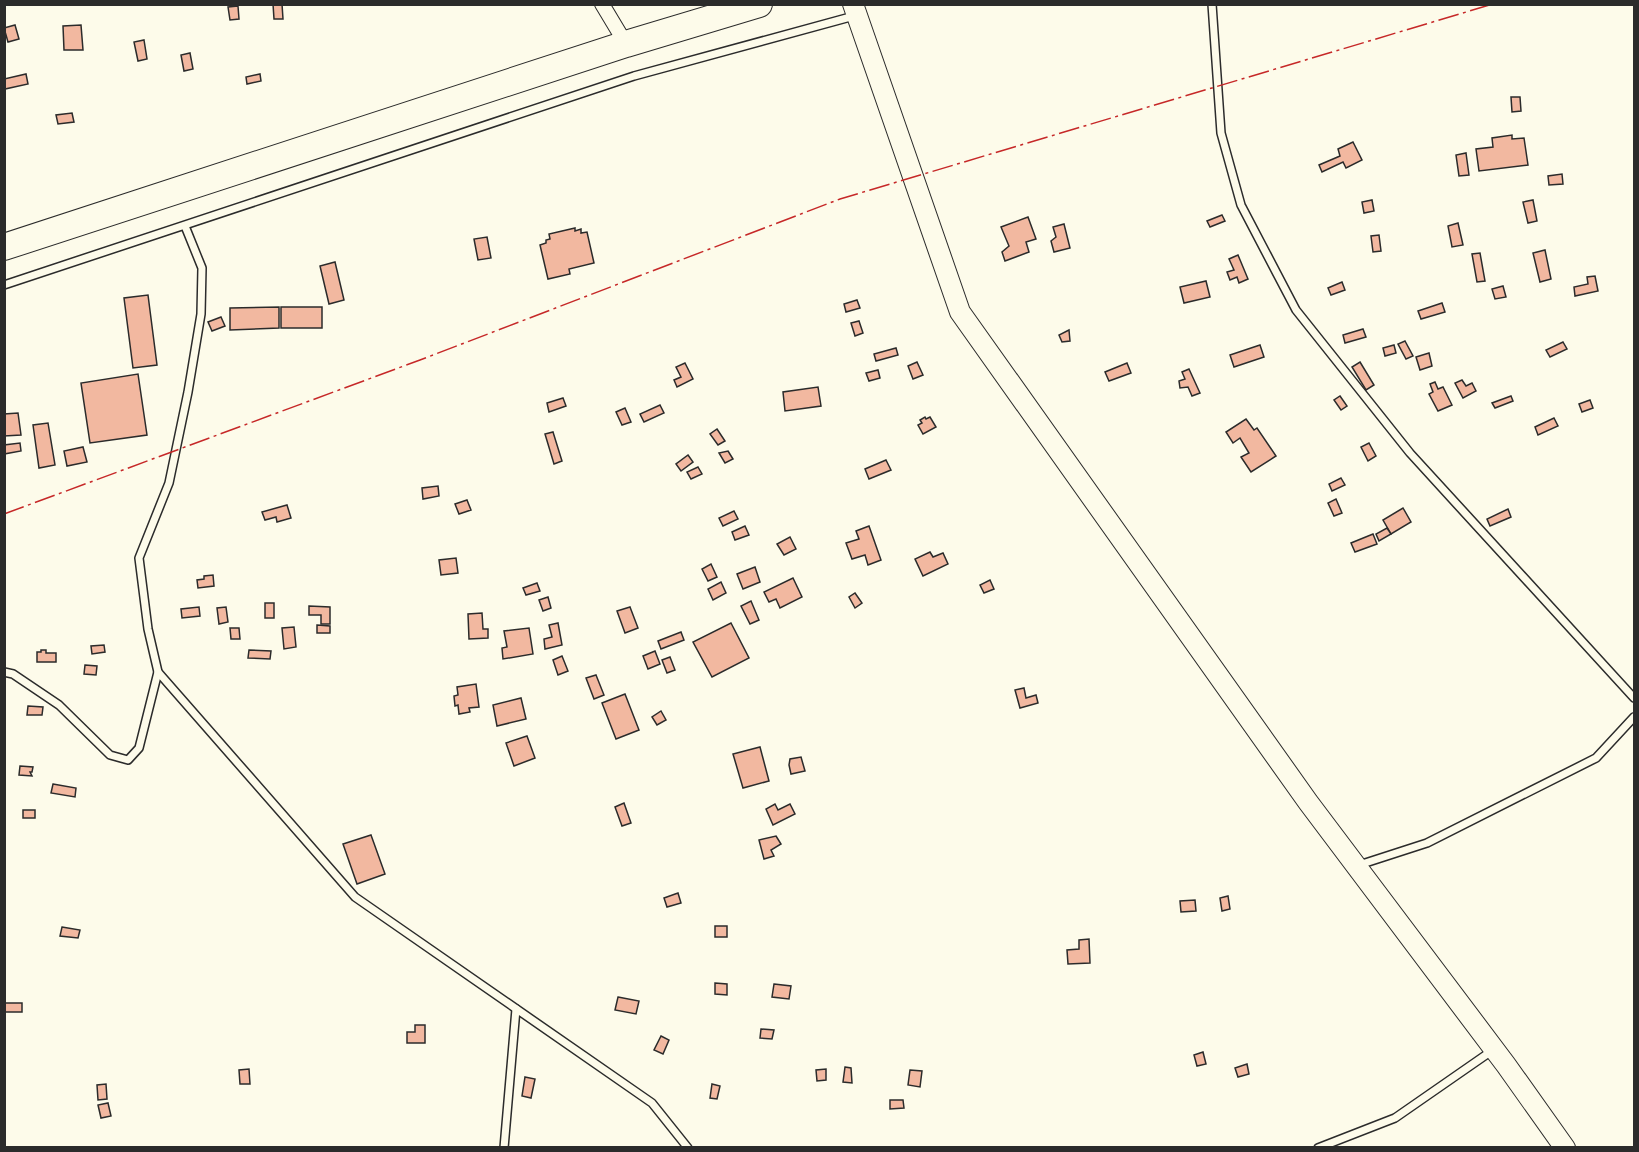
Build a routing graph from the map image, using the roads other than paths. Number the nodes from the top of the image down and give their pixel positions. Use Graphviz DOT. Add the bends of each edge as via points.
graph roads {
  1 [pos="602,4"];
  2 [pos="759,4"];
  3 [pos="1212,4"];
  4 [pos="855,10"];
  5 [pos="626,44"];
  6 [pos="185,226"];
  7 [pos="4,247"];
  8 [pos="4,285"];
  9 [pos="4,672"];
  10 [pos="158,672"];
  11 [pos="1635,698"];
  12 [pos="1635,717"];
  13 [pos="1356,866"];
  14 [pos="516,1009"];
  15 [pos="1494,1049"];
  16 [pos="504,1148"];
  17 [pos="688,1148"];
  18 [pos="1318,1148"];
  19 [pos="1565,1148"];
  1 -- 5 [label="street"];
  2 -- 5 [label="highway"];
  3 -- 11 [label="lane" via="1221,133 1241,205 1296,310 1410,453"];
  4 -- 6 [label="lane" via="634,76"];
  4 -- 13 [label="main road" via="960,312"];
  5 -- 7 [label="highway"];
  6 -- 8 [label="lane"];
  6 -- 10 [label="lane" via="202,268 201,314 169,483 139,558"];
  9 -- 10 [label="lane" via="59,705 110,755 128,760 139,748"];
  10 -- 14 [label="lane" via="355,897"];
  12 -- 13 [label="lane" via="1596,758 1426,843"];
  13 -- 15 [label="main road"];
  14 -- 16 [label="lane"];
  14 -- 17 [label="lane" via="652,1103"];
  15 -- 18 [label="lane" via="1395,1118"];
  15 -- 19 [label="main road"];
}
